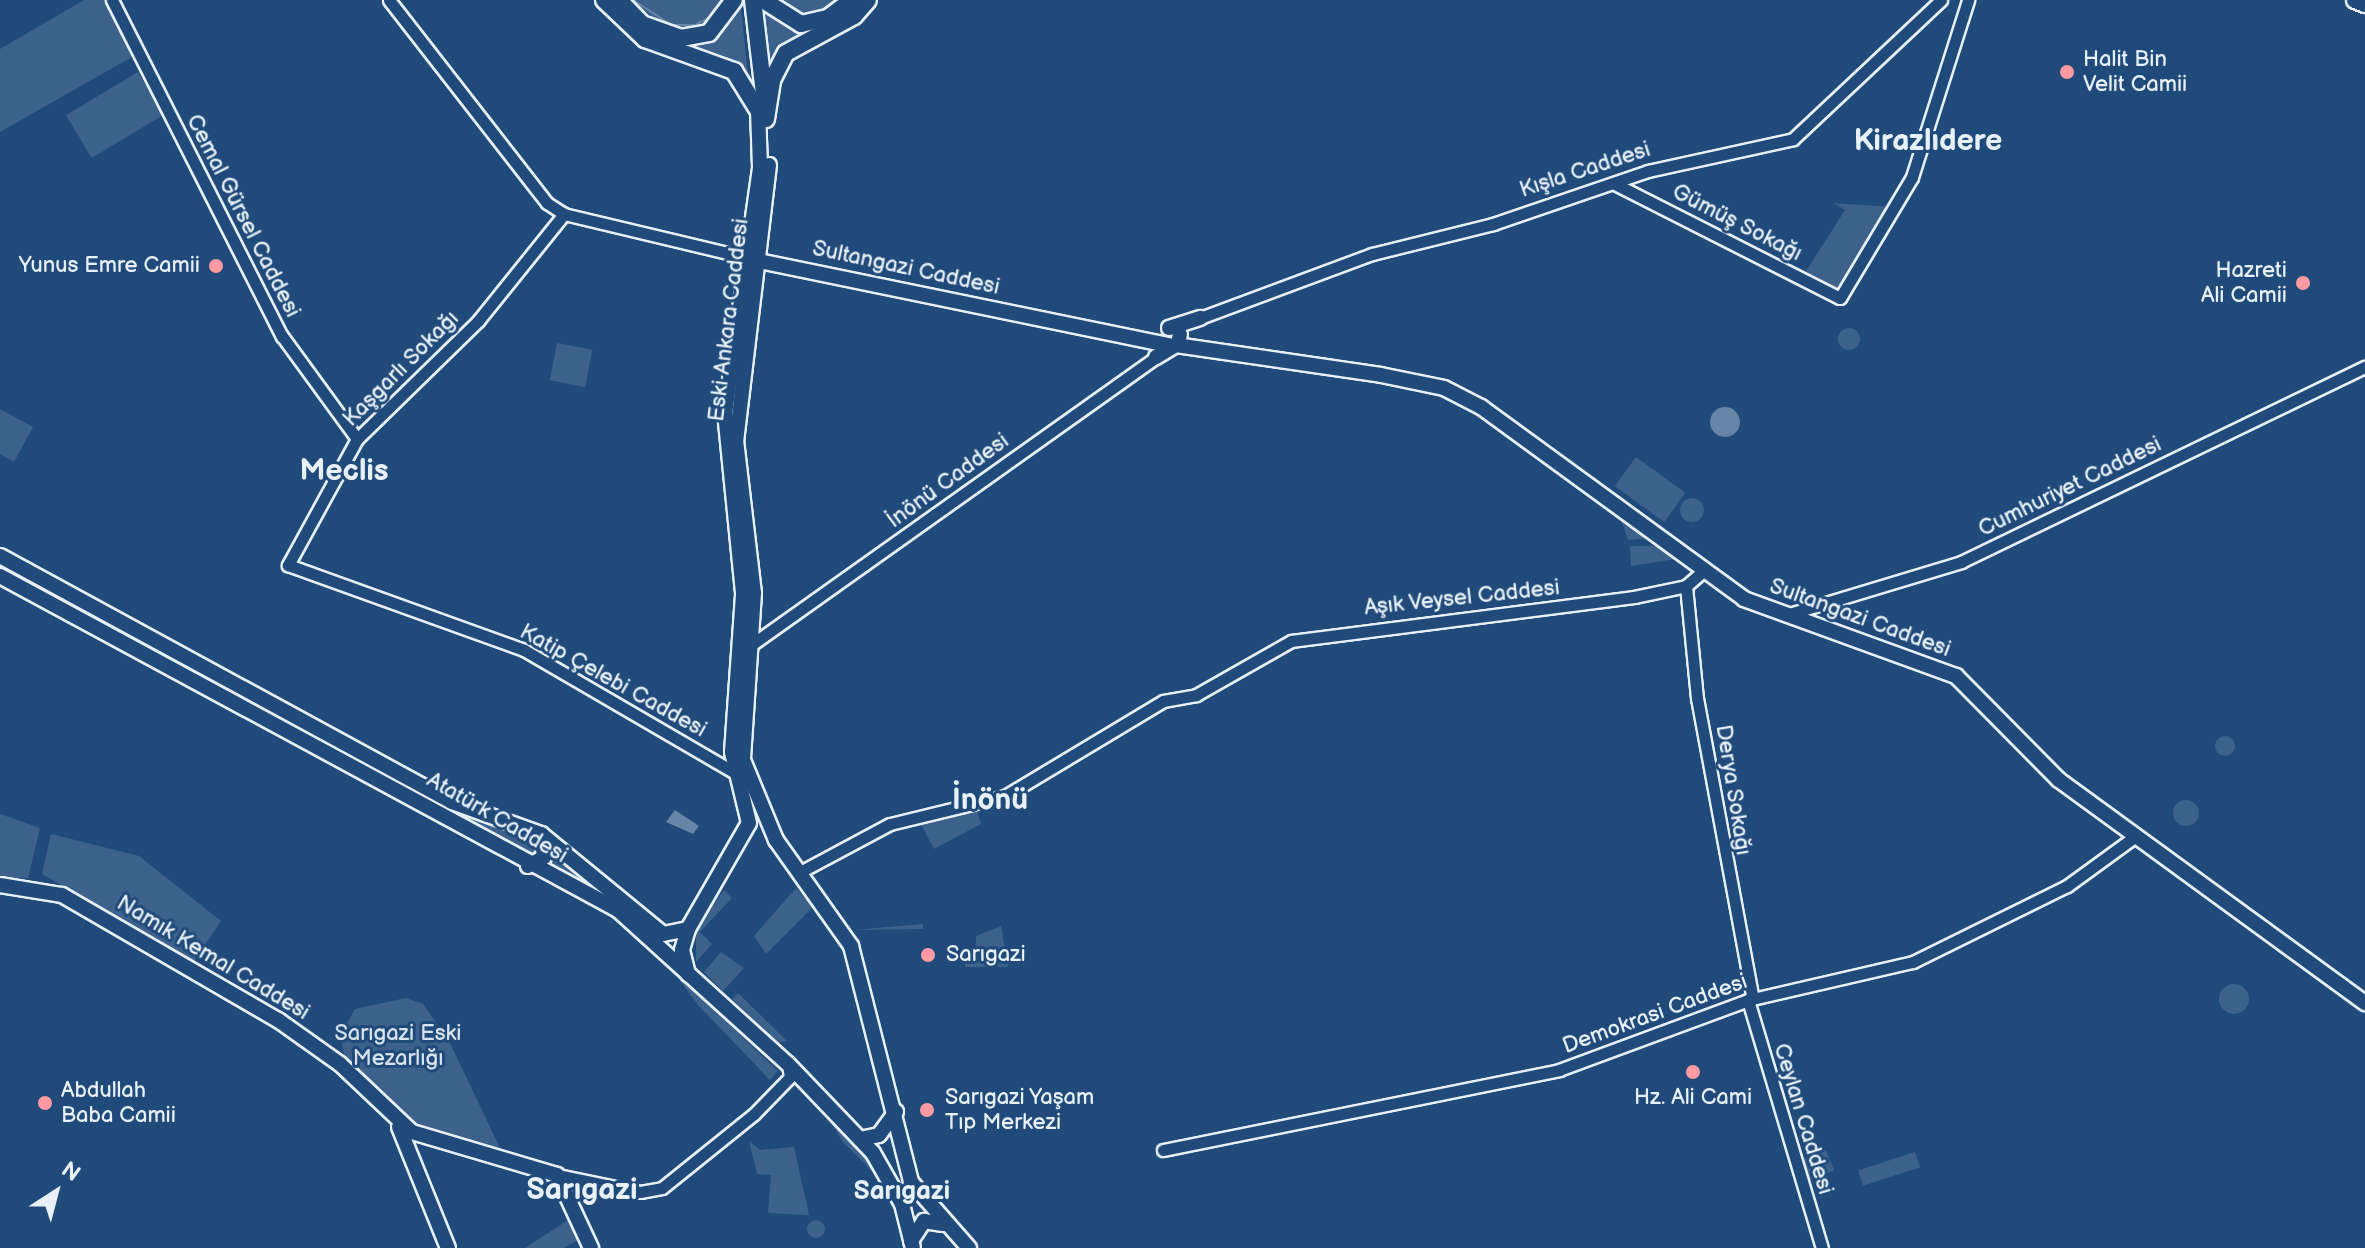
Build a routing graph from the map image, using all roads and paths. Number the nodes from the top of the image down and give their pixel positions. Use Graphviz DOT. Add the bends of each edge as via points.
graph roads {
  1 [pos="112,0"];
  2 [pos="389,0"];
  3 [pos="604,0"];
  4 [pos="619,0"];
  5 [pos="734,0"];
  6 [pos="745,0"];
  7 [pos="753,0"];
  8 [pos="763,0"];
  9 [pos="852,0"];
  10 [pos="868,0"];
  11 [pos="1941,0"];
  12 [pos="1968,0"];
  13 [pos="2355,0"];
  14 [pos="2365,4"];
  15 [pos="762,115"];
  16 [pos="1615,184"];
  17 [pos="564,214"];
  18 [pos="754,259"];
  19 [pos="1200,318"];
  20 [pos="1171,338"];
  21 [pos="1156,357"];
  22 [pos="2365,367"];
  23 [pos="357,439"];
  24 [pos="739,548"];
  25 [pos="0,556"];
  26 [pos="288,565"];
  27 [pos="21,568"];
  28 [pos="1701,573"];
  29 [pos="6,580"];
  30 [pos="45,581"];
  31 [pos="1686,586"];
  32 [pos="38,598"];
  33 [pos="1782,616"];
  34 [pos="767,638"];
  35 [pos="751,640"];
  36 [pos="735,773"];
  37 [pos="541,834"];
  38 [pos="2133,838"];
  39 [pos="776,840"];
  40 [pos="741,844"];
  41 [pos="528,866"];
  42 [pos="800,872"];
  43 [pos="0,885"];
  44 [pos="688,929"];
  45 [pos="691,979"];
  46 [pos="1751,999"];
  47 [pos="2365,1003"];
  48 [pos="788,1064"];
  49 [pos="896,1112"];
  50 [pos="395,1120"];
  51 [pos="424,1137"];
  52 [pos="860,1139"];
  53 [pos="412,1149"];
  54 [pos="1163,1150"];
  55 [pos="557,1175"];
  56 [pos="947,1225"];
  57 [pos="912,1244"];
  58 [pos="448,1248"];
  59 [pos="591,1248"];
  60 [pos="969,1248"];
  61 [pos="1822,1248"];
  1 -- 23 [label="street, Cemal Gürsel Caddesi" via="282,336"];
  2 -- 17 [label="street" via="547,203"];
  3 -- 15 [label="highway" via="645,39 734,71"];
  4 -- 5 [label="highway" via="642,24 681,38 709,33"];
  6 -- 15 [label="highway"];
  7 -- 15 [label="highway"];
  8 -- 9 [label="highway" via="801,24 828,18"];
  10 -- 15 [label="highway" via="854,16 786,53"];
  11 -- 16 [label="street, Kışla Caddesi" via="1793,139"];
  12 -- 16 [label="street, Gümüş Sokağı" via="1912,177 1840,298"];
  13 -- 14 [label="highway"];
  15 -- 18 [label="main road, Eski Ankara Caddesi"];
  16 -- 19 [label="street, Kışla Caddesi" via="1372,254"];
  17 -- 18 [label="street"];
  17 -- 23 [label="street, Kaşgarlı Sokağı" via="478,321"];
  18 -- 20 [label="main road, Sultangazi Caddesi" via="1044,320"];
  18 -- 24 [label="main road, Eski Ankara Caddesi" via="725,414"];
  18 -- 35 [label="main road, Eski Ankara Caddesi" via="736,440 753,579"];
  19 -- 20 [label="main road, Kışla Caddesi"];
  20 -- 21 [label="main road"];
  20 -- 28 [label="main road, Sultangazi Caddesi" via="1444,388 1599,491"];
  21 -- 34 [label="street, İnönü Caddesi"];
  22 -- 33 [label="street, Cumhuriyet Caddesi" via="1961,562"];
  23 -- 26 [label="street, Kaşgarlı Sokağı"];
  24 -- 35 [label="main road"];
  24 -- 36 [label="main road, Eski Ankara Caddesi"];
  25 -- 27 [label="main road, Atatürk Caddesi"];
  26 -- 36 [label="street, Katip Çelebi Caddesi" via="524,650"];
  27 -- 29 [label="main road"];
  27 -- 30 [label="main road, Atatürk Caddesi"];
  28 -- 31 [label="street"];
  28 -- 33 [label="main road, Sultangazi Caddesi"];
  29 -- 32 [label="main road, Atatürk Caddesi"];
  30 -- 32 [label="main road" via="36,587"];
  30 -- 37 [label="main road, Atatürk Caddesi" via="452,802"];
  31 -- 42 [label="street, Aşık Veysel Caddesi" via="1291,641 1196,695 1163,701 1005,796 890,824"];
  31 -- 46 [label="street, Derya Sokağı" via="1697,698"];
  32 -- 41 [label="main road, Atatürk Caddesi" via="412,794"];
  33 -- 38 [label="main road, Sultangazi Caddesi" via="1956,676 2059,780"];
  34 -- 35 [label="main road"];
  35 -- 39 [label="main road, Eski Ankara Caddesi" via="743,760"];
  36 -- 40 [label="main road, Eski Ankara Caddesi" via="749,823"];
  37 -- 41 [label="main road" via="544,857"];
  37 -- 44 [label="main road, Atatürk Caddesi" via="652,928 671,935"];
  38 -- 46 [label="street, Demokrasi Caddesi" via="2067,886 1913,962"];
  38 -- 47 [label="main road, Sultangazi Caddesi"];
  39 -- 40 [label="main road"];
  39 -- 42 [label="main road, Eski Ankara Caddesi"];
  40 -- 44 [label="main road"];
  41 -- 45 [label="main road, Atatürk Caddesi" via="618,910"];
  42 -- 49 [label="main road, Eski Ankara Caddesi" via="851,946"];
  43 -- 50 [label="main road, Namık Kemal Caddesi" via="62,895 213,981 324,1051"];
  44 -- 45 [label="main road" via="682,950"];
  45 -- 48 [label="main road, Atatürk Caddesi"];
  46 -- 54 [label="street, Demokrasi Caddesi" via="1559,1070"];
  46 -- 61 [label="street, Ceylan Caddesi"];
  48 -- 52 [label="main road, Atatürk Caddesi"];
  48 -- 55 [label="street, Namık Kemal Caddesi" via="790,1077 754,1114 662,1188 640,1192"];
  49 -- 52 [label="main road" via="879,1135"];
  49 -- 56 [label="main road" via="911,1182"];
  50 -- 51 [label="main road, Namık Kemal Caddesi"];
  50 -- 53 [label="main road"];
  51 -- 53 [label="main road"];
  51 -- 55 [label="main road, Namık Kemal Caddesi"];
  52 -- 57 [label="main road, Atatürk Caddesi" via="887,1172"];
  53 -- 58 [label="main road"];
  55 -- 59 [label="main road"];
  56 -- 57 [label="main road" via="924,1221"];
  56 -- 60 [label="main road"];
}
